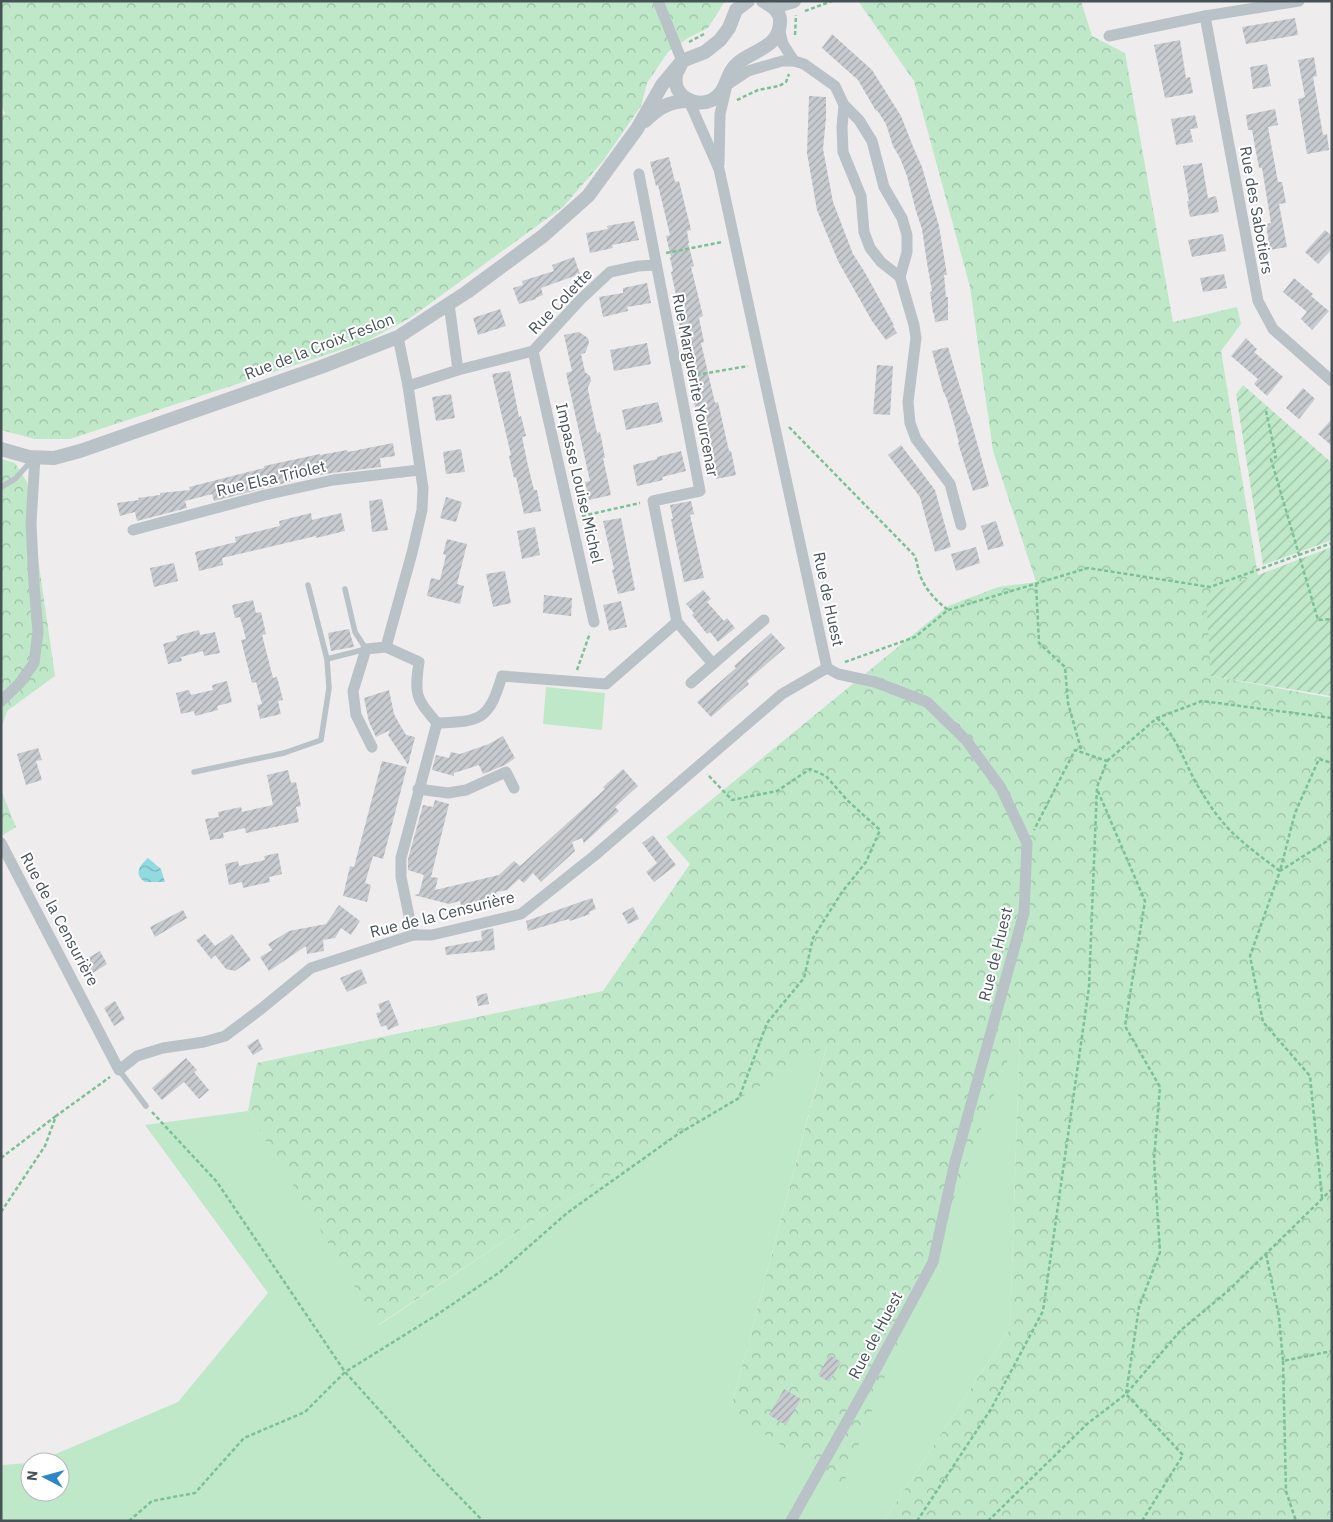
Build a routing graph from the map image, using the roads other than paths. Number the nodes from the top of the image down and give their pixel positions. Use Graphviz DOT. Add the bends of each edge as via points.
graph roads {
  1 [pos="658,1"];
  2 [pos="748,1"];
  3 [pos="1300,1"];
  4 [pos="768,4"];
  5 [pos="736,5"];
  6 [pos="795,7"];
  7 [pos="1205,16"];
  8 [pos="780,32"];
  9 [pos="1109,36"];
  10 [pos="682,61"];
  11 [pos="794,61"];
  12 [pos="727,85"];
  13 [pos="688,101"];
  14 [pos="844,105"];
  15 [pos="637,129"];
  16 [pos="719,168"];
  17 [pos="638,174"];
  18 [pos="655,260"];
  19 [pos="900,277"];
  20 [pos="449,304"];
  21 [pos="398,337"];
  22 [pos="533,351"];
  23 [pos="458,370"];
  24 [pos="1332,381"];
  25 [pos="408,386"];
  26 [pos="1,449"];
  27 [pos="35,457"];
  28 [pos="419,470"];
  29 [pos="1,487"];
  30 [pos="961,525"];
  31 [pos="133,530"];
  32 [pos="308,585"];
  33 [pos="346,589"];
  34 [pos="764,620"];
  35 [pos="594,622"];
  36 [pos="677,622"];
  37 [pos="386,647"];
  38 [pos="366,649"];
  39 [pos="327,659"];
  40 [pos="713,664"];
  41 [pos="827,668"];
  42 [pos="691,683"];
  43 [pos="1,701"];
  44 [pos="437,724"];
  45 [pos="372,747"];
  46 [pos="194,772"];
  47 [pos="514,788"];
  48 [pos="418,789"];
  49 [pos="1,843"];
  50 [pos="413,935"];
  51 [pos="119,1070"];
  52 [pos="146,1106"];
  53 [pos="791,1521"];
  1 -- 10 [label="street"];
  2 -- 5 [label="street"];
  3 -- 7 [label="street"];
  4 -- 6 [label="street"];
  4 -- 8 [label="street" via="781,17"];
  5 -- 10 [label="street" via="729,28 720,40 705,52"];
  7 -- 9 [label="street"];
  7 -- 24 [label="street, Rue des Sabotiers" via="1258,301 1273,329"];
  8 -- 11 [label="street" via="783,44"];
  8 -- 12 [label="street" via="772,43 736,64"];
  10 -- 13 [label="street" via="676,76 680,94"];
  10 -- 15 [label="street, Rue de la Croix Feslon" via="662,85"];
  11 -- 12 [label="street" via="782,61 748,71"];
  11 -- 14 [label="street" via="804,64 835,86"];
  12 -- 13 [label="street, Rue de la Croix Feslon" via="712,100"];
  12 -- 16 [label="street, Rue de Huest" via="720,114"];
  13 -- 15 [label="street, Rue de la Croix Feslon" via="675,100"];
  13 -- 16 [label="street, Rue de Huest"];
  14 -- 19 [label="street" via="843,152 860,196 864,232 880,262"];
  14 -- 19 [label="street" via="859,120 872,141 884,187 902,218 907,252"];
  15 -- 20 [label="street, Rue de la Croix Feslon" via="588,196 543,236"];
  16 -- 41 [label="street, Rue de Huest"];
  17 -- 18 [label="street, Rue Marguerite Yourcenar"];
  18 -- 22 [label="street, Rue Colette" via="610,272"];
  18 -- 36 [label="street, Rue Marguerite Yourcenar" via="700,491 653,501"];
  19 -- 30 [label="street" via="916,338 908,402 910,423 916,439 950,484"];
  20 -- 21 [label="street, Rue de la Croix Feslon"];
  20 -- 23 [label="street"];
  21 -- 25 [label="street"];
  21 -- 27 [label="street, Rue de la Croix Feslon" via="80,451 54,458"];
  22 -- 23 [label="street, Rue Colette"];
  22 -- 35 [label="street, Impasse Louise Michel"];
  23 -- 25 [label="street, Rue Colette"];
  25 -- 28 [label="street"];
  26 -- 27 [label="street, Rue de la Croix Feslon"];
  27 -- 29 [label="lane" via="15,479"];
  27 -- 43 [label="street" via="31,523 38,632 34,663"];
  28 -- 31 [label="street, Rue Elsa Triolet" via="333,480 265,494"];
  28 -- 37 [label="street" via="422,510"];
  32 -- 39 [label="lane"];
  33 -- 38 [label="lane" via="355,632"];
  34 -- 40 [label="street"];
  36 -- 40 [label="street"];
  36 -- 44 [label="street" via="606,684 502,676 495,699 482,717"];
  37 -- 38 [label="street"];
  37 -- 44 [label="street" via="419,662 418,699"];
  38 -- 39 [label="lane"];
  38 -- 45 [label="street" via="353,691 356,715"];
  39 -- 46 [label="lane" via="329,688 321,740 284,753"];
  40 -- 42 [label="street"];
  41 -- 50 [label="street, Rue de la Censurière" via="782,694 594,856 521,914 432,935"];
  41 -- 53 [label="street, Rue de Huest" via="927,702 966,740 1001,788 1027,843 1024,914 932,1262"];
  44 -- 48 [label="street"];
  47 -- 48 [label="street" via="506,772 466,790 448,793"];
  48 -- 50 [label="street" via="401,858 401,877"];
  49 -- 51 [label="street, Rue de la Censurière"];
  50 -- 51 [label="street, Rue de la Censurière" via="311,968 225,1036 137,1056"];
  51 -- 52 [label="lane"];
}
